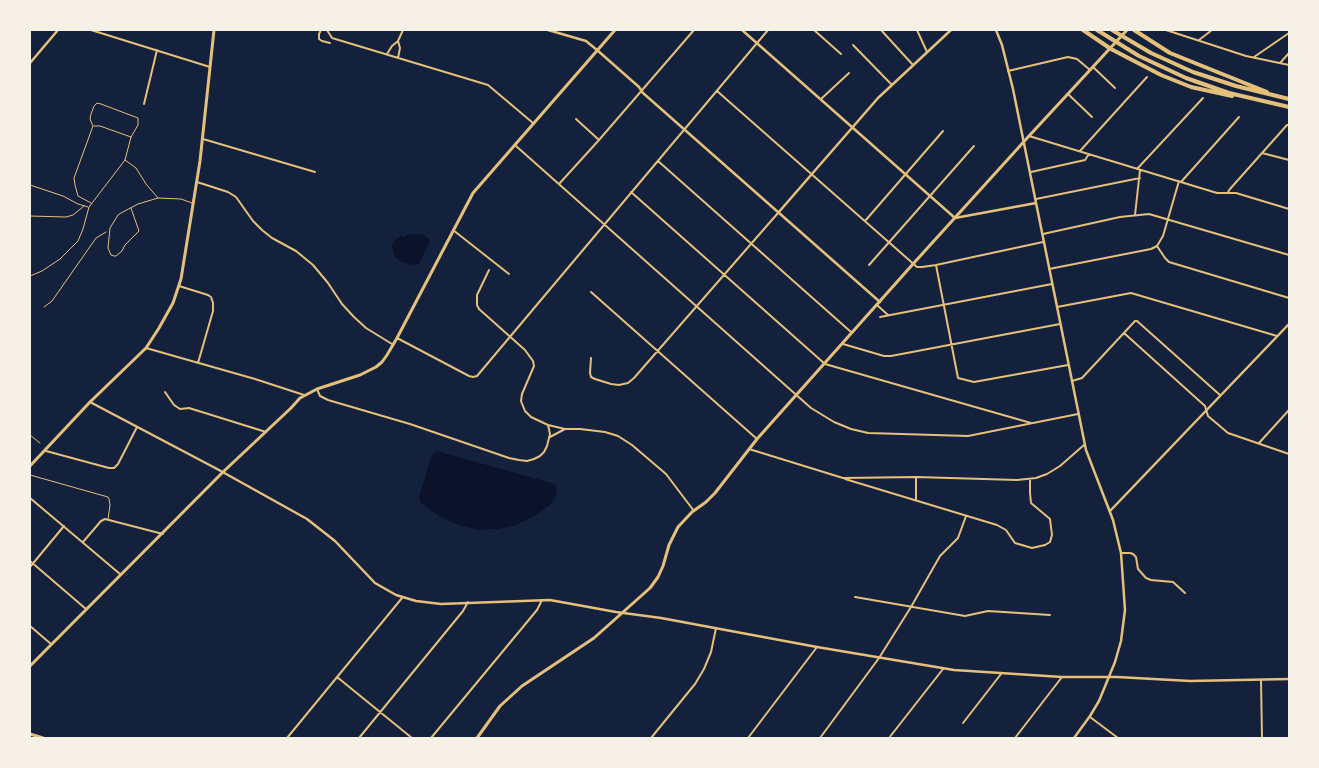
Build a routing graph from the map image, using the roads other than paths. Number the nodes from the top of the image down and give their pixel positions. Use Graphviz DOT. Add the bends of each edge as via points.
graph roads {
  1 [pos="58,30"];
  2 [pos="92,30"];
  3 [pos="214,30"];
  4 [pos="321,30"];
  5 [pos="327,30"];
  6 [pos="403,30"];
  7 [pos="548,30"];
  8 [pos="614,30"];
  9 [pos="694,30"];
  10 [pos="742,30"];
  11 [pos="768,30"];
  12 [pos="814,30"];
  13 [pos="881,30"];
  14 [pos="917,30"];
  15 [pos="951,30"];
  16 [pos="996,30"];
  17 [pos="1083,30"];
  18 [pos="1097,30"];
  19 [pos="1112,30"];
  20 [pos="1134,30"];
  21 [pos="1166,30"];
  22 [pos="1212,30"];
  23 [pos="1126,31"];
  24 [pos="1174,31"];
  25 [pos="1289,33"];
  26 [pos="1199,40"];
  27 [pos="398,41"];
  28 [pos="330,43"];
  29 [pos="757,43"];
  30 [pos="853,45"];
  31 [pos="1111,48"];
  32 [pos="157,50"];
  33 [pos="597,50"];
  34 [pos="927,52"];
  35 [pos="1289,53"];
  36 [pos="387,54"];
  37 [pos="841,54"];
  38 [pos="398,58"];
  39 [pos="1253,58"];
  40 [pos="30,63"];
  41 [pos="1280,63"];
  42 [pos="913,65"];
  43 [pos="1289,65"];
  44 [pos="210,67"];
  45 [pos="1091,69"];
  46 [pos="1008,71"];
  47 [pos="849,73"];
  48 [pos="1147,77"];
  49 [pos="892,85"];
  50 [pos="1115,88"];
  51 [pos="641,91"];
  52 [pos="717,91"];
  53 [pos="1068,94"];
  54 [pos="1281,97"];
  55 [pos="1203,98"];
  56 [pos="821,99"];
  57 [pos="1289,99"];
  58 [pos="1261,101"];
  59 [pos="144,104"];
  60 [pos="1289,107"];
  61 [pos="1092,117"];
  62 [pos="1239,117"];
  63 [pos="576,119"];
  64 [pos="533,123"];
  65 [pos="1288,125"];
  66 [pos="93,126"];
  67 [pos="852,127"];
  68 [pos="684,130"];
  69 [pos="943,132"];
  70 [pos="1029,136"];
  71 [pos="131,137"];
  72 [pos="203,139"];
  73 [pos="599,140"];
  74 [pos="1024,142"];
  75 [pos="514,144"];
  76 [pos="974,146"];
  77 [pos="1080,151"];
  78 [pos="1262,152"];
  79 [pos="1089,154"];
  80 [pos="124,160"];
  81 [pos="1289,160"];
  82 [pos="658,162"];
  83 [pos="1137,169"];
  84 [pos="1140,170"];
  85 [pos="315,172"];
  86 [pos="1030,172"];
  87 [pos="812,174"];
  88 [pos="906,175"];
  89 [pos="1140,178"];
  90 [pos="197,182"];
  91 [pos="1180,182"];
  92 [pos="559,184"];
  93 [pos="30,186"];
  94 [pos="631,192"];
  95 [pos="1228,192"];
  96 [pos="930,196"];
  97 [pos="158,198"];
  98 [pos="1036,201"];
  99 [pos="91,203"];
  100 [pos="193,203"];
  101 [pos="85,206"];
  102 [pos="88,207"];
  103 [pos="131,208"];
  104 [pos="1289,209"];
  105 [pos="778,213"];
  106 [pos="1135,215"];
  107 [pos="30,216"];
  108 [pos="955,218"];
  109 [pos="1168,219"];
  110 [pos="865,222"];
  111 [pos="604,224"];
  112 [pos="453,230"];
  113 [pos="106,232"];
  114 [pos="1042,234"];
  115 [pos="888,242"];
  116 [pos="1044,242"];
  117 [pos="752,244"];
  118 [pos="1157,246"];
  119 [pos="1289,255"];
  120 [pos="913,264"];
  121 [pos="869,265"];
  122 [pos="936,265"];
  123 [pos="1049,269"];
  124 [pos="489,270"];
  125 [pos="509,274"];
  126 [pos="725,274"];
  127 [pos="30,276"];
  128 [pos="1052,284"];
  129 [pos="179,286"];
  130 [pos="591,292"];
  131 [pos="1289,298"];
  132 [pos="878,303"];
  133 [pos="943,305"];
  134 [pos="1057,306"];
  135 [pos="698,307"];
  136 [pos="44,308"];
  137 [pos="888,315"];
  138 [pos="880,317"];
  139 [pos="1060,324"];
  140 [pos="1288,326"];
  141 [pos="852,333"];
  142 [pos="1124,333"];
  143 [pos="510,336"];
  144 [pos="1278,336"];
  145 [pos="397,338"];
  146 [pos="393,344"];
  147 [pos="843,344"];
  148 [pos="951,345"];
  149 [pos="146,348"];
  150 [pos="658,352"];
  151 [pos="591,358"];
  152 [pos="198,363"];
  153 [pos="825,364"];
  154 [pos="1068,364"];
  155 [pos="1071,381"];
  156 [pos="317,389"];
  157 [pos="165,392"];
  158 [pos="797,394"];
  159 [pos="304,395"];
  160 [pos="1220,395"];
  161 [pos="90,402"];
  162 [pos="1206,410"];
  163 [pos="1289,410"];
  164 [pos="1078,414"];
  165 [pos="1031,423"];
  166 [pos="548,425"];
  167 [pos="137,427"];
  168 [pos="566,430"];
  169 [pos="266,432"];
  170 [pos="30,434"];
  171 [pos="549,438"];
  172 [pos="757,439"];
  173 [pos="40,443"];
  174 [pos="1259,443"];
  175 [pos="1084,444"];
  176 [pos="749,449"];
  177 [pos="44,450"];
  178 [pos="1289,454"];
  179 [pos="30,466"];
  180 [pos="224,472"];
  181 [pos="30,475"];
  182 [pos="843,478"];
  183 [pos="916,478"];
  184 [pos="1030,479"];
  185 [pos="30,498"];
  186 [pos="916,500"];
  187 [pos="694,511"];
  188 [pos="1110,511"];
  189 [pos="966,516"];
  190 [pos="108,518"];
  191 [pos="64,526"];
  192 [pos="162,534"];
  193 [pos="83,542"];
  194 [pos="1121,553"];
  195 [pos="31,562"];
  196 [pos="30,567"];
  197 [pos="120,575"];
  198 [pos="1185,594"];
  199 [pos="855,597"];
  200 [pos="402,598"];
  201 [pos="542,600"];
  202 [pos="468,602"];
  203 [pos="911,607"];
  204 [pos="86,609"];
  205 [pos="623,612"];
  206 [pos="1050,615"];
  207 [pos="30,626"];
  208 [pos="716,628"];
  209 [pos="51,644"];
  210 [pos="816,647"];
  211 [pos="879,658"];
  212 [pos="30,666"];
  213 [pos="943,669"];
  214 [pos="1001,674"];
  215 [pos="337,677"];
  216 [pos="1062,677"];
  217 [pos="1110,677"];
  218 [pos="1289,679"];
  219 [pos="1261,680"];
  220 [pos="380,712"];
  221 [pos="1090,716"];
  222 [pos="963,723"];
  223 [pos="30,734"];
  224 [pos="43,738"];
  225 [pos="287,738"];
  226 [pos="359,738"];
  227 [pos="412,738"];
  228 [pos="431,738"];
  229 [pos="477,738"];
  230 [pos="651,738"];
  231 [pos="748,738"];
  232 [pos="820,738"];
  233 [pos="889,738"];
  234 [pos="1015,738"];
  235 [pos="1074,738"];
  236 [pos="1118,738"];
  237 [pos="1262,738"];
  1 -- 40 [label="street"];
  2 -- 32 [label="street"];
  3 -- 44 [label="main road"];
  4 -- 28 [label="street" via="319,39"];
  5 -- 36 [label="street" via="332,38"];
  6 -- 27 [label="street"];
  7 -- 33 [label="street" via="586,41"];
  8 -- 33 [label="main road"];
  9 -- 51 [label="street"];
  10 -- 29 [label="street"];
  11 -- 29 [label="street"];
  12 -- 37 [label="street"];
  13 -- 42 [label="street"];
  14 -- 34 [label="street"];
  15 -- 34 [label="street"];
  16 -- 46 [label="street"];
  17 -- 31 [label="highway"];
  18 -- 58 [label="highway" via="1133,53 1180,75"];
  19 -- 54 [label="highway" via="1193,72"];
  20 -- 54 [label="highway" via="1174,55"];
  21 -- 24 [label="street"];
  22 -- 26 [label="street"];
  23 -- 31 [label="main road"];
  24 -- 26 [label="street"];
  25 -- 39 [label="street"];
  26 -- 39 [label="street"];
  27 -- 36 [label="street"];
  27 -- 38 [label="street"];
  29 -- 52 [label="street"];
  29 -- 56 [label="street"];
  30 -- 49 [label="street"];
  31 -- 45 [label="main road"];
  31 -- 58 [label="highway" via="1180,83"];
  32 -- 44 [label="street"];
  32 -- 59 [label="street"];
  33 -- 51 [label="street"];
  33 -- 64 [label="main road"];
  34 -- 42 [label="street"];
  35 -- 41 [label="street"];
  36 -- 38 [label="street"];
  38 -- 64 [label="street" via="488,85"];
  39 -- 41 [label="street"];
  41 -- 43 [label="street"];
  42 -- 49 [label="street"];
  44 -- 72 [label="main road"];
  45 -- 46 [label="street" via="1068,57"];
  45 -- 50 [label="street"];
  45 -- 53 [label="main road"];
  46 -- 74 [label="street"];
  47 -- 56 [label="street"];
  48 -- 77 [label="street"];
  49 -- 67 [label="street"];
  51 -- 68 [label="street"];
  51 -- 73 [label="street"];
  52 -- 68 [label="street"];
  52 -- 87 [label="street"];
  53 -- 61 [label="street"];
  53 -- 70 [label="main road"];
  54 -- 57 [label="highway"];
  55 -- 83 [label="street"];
  56 -- 67 [label="street"];
  58 -- 60 [label="highway"];
  62 -- 91 [label="street"];
  63 -- 73 [label="street"];
  64 -- 75 [label="main road"];
  65 -- 78 [label="street"];
  66 -- 71 [label="lane"];
  66 -- 71 [label="lane" via="90,119 92,109 96,103 101,104 138,118"];
  66 -- 99 [label="lane" via="74,178 78,196"];
  67 -- 87 [label="street"];
  67 -- 88 [label="street"];
  68 -- 82 [label="street"];
  68 -- 105 [label="street"];
  69 -- 88 [label="street"];
  70 -- 74 [label="main road"];
  70 -- 77 [label="street"];
  71 -- 80 [label="lane"];
  72 -- 85 [label="street"];
  72 -- 90 [label="main road"];
  73 -- 92 [label="street"];
  74 -- 86 [label="street"];
  74 -- 108 [label="main road"];
  75 -- 92 [label="street"];
  75 -- 112 [label="main road" via="477,188"];
  76 -- 96 [label="street"];
  77 -- 79 [label="street"];
  78 -- 81 [label="street"];
  78 -- 95 [label="street"];
  79 -- 83 [label="street"];
  79 -- 86 [label="street" via="1085,160"];
  80 -- 97 [label="lane" via="136,168"];
  80 -- 99 [label="lane"];
  82 -- 94 [label="street"];
  82 -- 117 [label="street"];
  83 -- 84 [label="street"];
  84 -- 89 [label="street"];
  84 -- 91 [label="street"];
  86 -- 98 [label="street"];
  87 -- 105 [label="street"];
  87 -- 110 [label="street"];
  88 -- 96 [label="street"];
  88 -- 110 [label="street"];
  89 -- 98 [label="street"];
  89 -- 106 [label="street"];
  90 -- 100 [label="main road"];
  90 -- 146 [label="street" via="236,197 262,230 313,265 354,317"];
  91 -- 95 [label="street" via="1217,193"];
  91 -- 109 [label="street"];
  92 -- 111 [label="street"];
  93 -- 101 [label="lane"];
  94 -- 111 [label="street"];
  94 -- 126 [label="street"];
  95 -- 104 [label="street"];
  96 -- 108 [label="street"];
  96 -- 115 [label="street"];
  97 -- 100 [label="lane"];
  97 -- 103 [label="lane"];
  98 -- 108 [label="street"];
  98 -- 114 [label="street"];
  99 -- 102 [label="lane"];
  100 -- 129 [label="main road"];
  101 -- 102 [label="lane"];
  101 -- 107 [label="lane" via="66,217"];
  102 -- 127 [label="lane" via="78,241 60,259"];
  103 -- 103 [label="lane" via="139,231 116,256 110,255 110,228 118,215"];
  105 -- 117 [label="street"];
  105 -- 132 [label="street"];
  106 -- 109 [label="street" via="1149,214"];
  106 -- 114 [label="street"];
  108 -- 120 [label="main road"];
  109 -- 118 [label="street"];
  109 -- 119 [label="street"];
  110 -- 115 [label="street"];
  111 -- 135 [label="street"];
  111 -- 143 [label="street"];
  112 -- 125 [label="street"];
  112 -- 145 [label="main road"];
  113 -- 136 [label="lane" via="96,238"];
  114 -- 116 [label="street"];
  115 -- 120 [label="street"];
  115 -- 121 [label="street"];
  116 -- 122 [label="street"];
  116 -- 123 [label="street"];
  117 -- 126 [label="street"];
  117 -- 141 [label="street"];
  118 -- 123 [label="street"];
  118 -- 131 [label="street" via="1169,262"];
  120 -- 122 [label="street" via="918,267"];
  120 -- 132 [label="main road"];
  122 -- 133 [label="street"];
  123 -- 128 [label="street"];
  124 -- 143 [label="street" via="479,290 477,305"];
  126 -- 135 [label="street"];
  126 -- 153 [label="street"];
  128 -- 133 [label="street"];
  128 -- 134 [label="street"];
  129 -- 149 [label="main road" via="169,312"];
  129 -- 152 [label="street" via="208,295 213,303"];
  130 -- 150 [label="street"];
  132 -- 137 [label="street"];
  132 -- 141 [label="main road"];
  133 -- 137 [label="street"];
  133 -- 148 [label="street"];
  134 -- 139 [label="street"];
  134 -- 144 [label="street" via="1131,293"];
  135 -- 150 [label="street"];
  135 -- 158 [label="street"];
  137 -- 138 [label="street"];
  139 -- 148 [label="street"];
  139 -- 154 [label="street"];
  140 -- 144 [label="street"];
  141 -- 147 [label="main road"];
  142 -- 155 [label="street" via="1082,378"];
  142 -- 160 [label="street" via="1137,321"];
  142 -- 162 [label="street"];
  143 -- 145 [label="street" via="474,377"];
  143 -- 166 [label="street" via="533,360 534,366 522,394 522,406 531,417"];
  144 -- 160 [label="street"];
  145 -- 146 [label="main road"];
  146 -- 156 [label="main road" via="382,362 368,372"];
  147 -- 148 [label="street" via="888,356"];
  147 -- 153 [label="main road"];
  148 -- 154 [label="street" via="958,378 974,382"];
  149 -- 152 [label="street"];
  149 -- 161 [label="main road"];
  150 -- 151 [label="street" via="634,378 619,385 592,376"];
  150 -- 172 [label="street"];
  152 -- 159 [label="street"];
  153 -- 158 [label="main road"];
  153 -- 165 [label="street"];
  154 -- 155 [label="street"];
  155 -- 164 [label="street"];
  156 -- 159 [label="main road"];
  156 -- 171 [label="street" via="320,396 328,400 509,458 537,458 544,452"];
  157 -- 169 [label="street" via="180,409 189,408"];
  158 -- 165 [label="street" via="827,419 868,433 968,436"];
  158 -- 172 [label="main road"];
  159 -- 169 [label="main road"];
  160 -- 162 [label="street"];
  161 -- 167 [label="street"];
  161 -- 177 [label="main road"];
  162 -- 174 [label="street" via="1208,416 1228,434"];
  162 -- 188 [label="street"];
  163 -- 174 [label="street"];
  164 -- 165 [label="street"];
  164 -- 175 [label="street"];
  166 -- 168 [label="street"];
  166 -- 171 [label="street"];
  167 -- 177 [label="street" via="114,468"];
  167 -- 180 [label="street"];
  168 -- 171 [label="street"];
  168 -- 187 [label="street" via="618,436 666,474"];
  169 -- 180 [label="main road"];
  170 -- 173 [label="lane"];
  172 -- 176 [label="main road"];
  174 -- 178 [label="street"];
  175 -- 184 [label="street" via="1056,468"];
  175 -- 188 [label="street"];
  176 -- 182 [label="street"];
  176 -- 187 [label="main road" via="715,493"];
  177 -- 179 [label="main road"];
  180 -- 192 [label="main road"];
  180 -- 200 [label="street" via="318,526 376,583"];
  181 -- 190 [label="lane" via="108,497"];
  182 -- 183 [label="street"];
  182 -- 186 [label="street"];
  183 -- 184 [label="street"];
  183 -- 186 [label="street"];
  184 -- 189 [label="street" via="1031,503 1050,519 1052,535 1048,544 1032,548 1018,545 1002,527"];
  185 -- 191 [label="street"];
  186 -- 189 [label="street"];
  187 -- 205 [label="main road" via="678,526 658,577"];
  188 -- 194 [label="street"];
  189 -- 203 [label="street" via="958,538 940,556"];
  190 -- 192 [label="street"];
  190 -- 193 [label="street"];
  191 -- 193 [label="street"];
  191 -- 195 [label="street"];
  192 -- 197 [label="main road"];
  193 -- 197 [label="street"];
  194 -- 198 [label="street" via="1134,554 1138,569 1146,578 1173,582"];
  194 -- 217 [label="street" via="1124,626"];
  195 -- 196 [label="street"];
  195 -- 204 [label="street"];
  197 -- 204 [label="main road"];
  199 -- 203 [label="street"];
  200 -- 202 [label="street" via="433,604"];
  200 -- 215 [label="street"];
  201 -- 202 [label="street"];
  201 -- 205 [label="street"];
  201 -- 228 [label="street"];
  202 -- 220 [label="street"];
  203 -- 206 [label="street" via="965,616 988,611"];
  203 -- 211 [label="street"];
  204 -- 209 [label="main road"];
  205 -- 208 [label="street"];
  205 -- 229 [label="main road" via="594,638 522,686 500,706"];
  207 -- 209 [label="street"];
  208 -- 210 [label="street"];
  208 -- 230 [label="street" via="711,652 696,684"];
  209 -- 212 [label="main road"];
  210 -- 211 [label="street"];
  210 -- 231 [label="street"];
  211 -- 213 [label="street"];
  211 -- 232 [label="street"];
  213 -- 214 [label="street"];
  213 -- 233 [label="street"];
  214 -- 216 [label="street"];
  214 -- 222 [label="street"];
  215 -- 220 [label="street"];
  215 -- 225 [label="street"];
  216 -- 217 [label="street"];
  216 -- 234 [label="street"];
  217 -- 219 [label="street"];
  217 -- 221 [label="street"];
  218 -- 219 [label="street"];
  219 -- 237 [label="street"];
  220 -- 226 [label="street"];
  220 -- 227 [label="street"];
  221 -- 235 [label="street"];
  221 -- 236 [label="street"];
  223 -- 224 [label="main road"];
}
